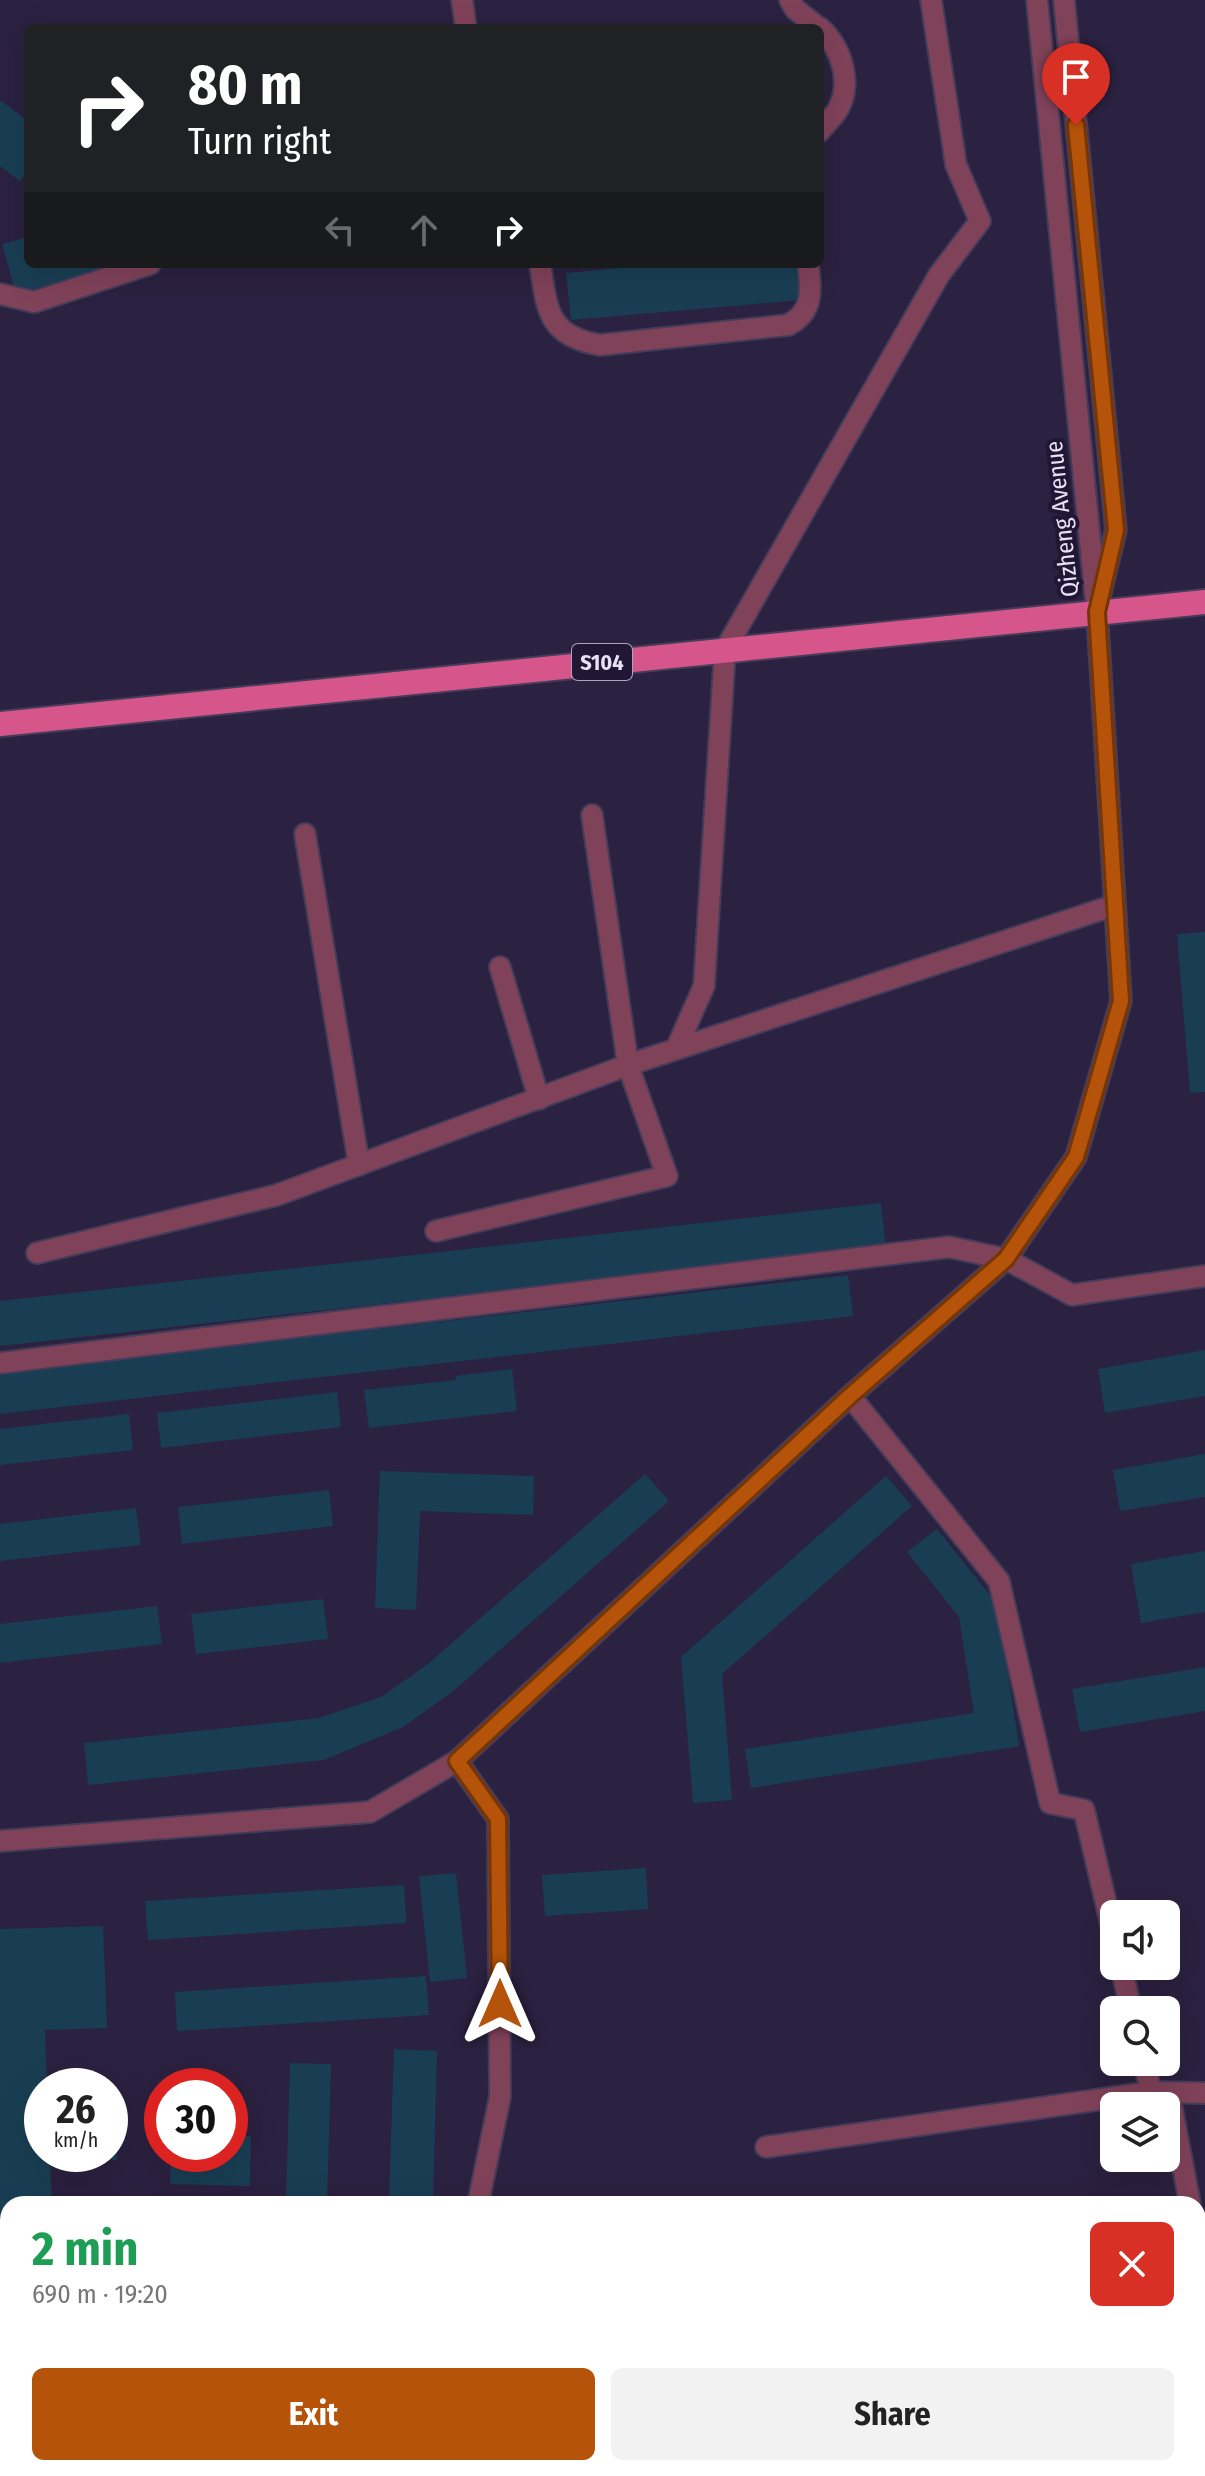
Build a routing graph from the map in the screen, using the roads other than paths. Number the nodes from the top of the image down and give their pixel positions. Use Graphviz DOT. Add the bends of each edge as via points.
graph roads {
  1 [pos="462,0"];
  2 [pos="790,0"];
  3 [pos="931,0"];
  4 [pos="1037,0"];
  5 [pos="1064,0"];
  6 [pos="465,24"];
  7 [pos="815,24"];
  8 [pos="824,33"];
  9 [pos="824,126"];
  10 [pos="138,268"];
  11 [pos="541,268"];
  12 [pos="808,268"];
  13 [pos="0,294"];
  14 [pos="1205,602"];
  15 [pos="1097,612"];
  16 [pos="725,650"];
  17 [pos="0,724"];
  18 [pos="592,815"];
  19 [pos="305,834"];
  20 [pos="1115,905"];
  21 [pos="500,967"];
  22 [pos="676,1049"];
  23 [pos="628,1065"];
  24 [pos="539,1099"];
  25 [pos="359,1165"];
  26 [pos="436,1231"];
  27 [pos="37,1253"];
  28 [pos="1006,1259"];
  29 [pos="1205,1276"];
  30 [pos="0,1363"];
  31 [pos="850,1396"];
  32 [pos="457,1761"];
  33 [pos="0,1841"];
  34 [pos="1105,1900"];
  35 [pos="1151,2076"];
  36 [pos="1160,2092"];
  37 [pos="1180,2092"];
  38 [pos="1205,2093"];
  39 [pos="1100,2100"];
  40 [pos="766,2147"];
  41 [pos="1180,2167"];
  42 [pos="480,2196"];
  43 [pos="1188,2196"];
  1 -- 6 [label="street"];
  2 -- 7 [label="street"];
  3 -- 16 [label="street" via="956,165 980,221 939,275"];
  4 -- 15 [label="street, Qizheng Avenue"];
  5 -- 15 [label="street, Qizheng Avenue" via="1116,530"];
  8 -- 9 [label="street" via="839,54 844,90"];
  10 -- 13 [label="street" via="34,302"];
  11 -- 12 [label="street" via="548,313 577,339 600,345 788,325 811,299"];
  14 -- 15 [label="main road, S104"];
  15 -- 16 [label="main road, S104"];
  15 -- 20 [label="street"];
  16 -- 17 [label="main road, S104"];
  16 -- 22 [label="street" via="704,986"];
  18 -- 23 [label="street"];
  19 -- 25 [label="street"];
  20 -- 22 [label="street"];
  20 -- 28 [label="street" via="1121,1001 1076,1157"];
  21 -- 24 [label="street"];
  22 -- 23 [label="street"];
  23 -- 24 [label="street"];
  23 -- 26 [label="street" via="667,1176"];
  24 -- 25 [label="street"];
  25 -- 27 [label="street" via="277,1195"];
  28 -- 29 [label="street" via="1072,1295"];
  28 -- 30 [label="street" via="949,1247"];
  28 -- 31 [label="street"];
  31 -- 32 [label="street"];
  31 -- 34 [label="street" via="999,1581 1050,1803 1084,1810"];
  32 -- 33 [label="street" via="370,1812"];
  32 -- 42 [label="street" via="498,1819 500,2097"];
  35 -- 36 [label="street"];
  37 -- 38 [label="street"];
  39 -- 40 [label="street"];
  41 -- 43 [label="street"];
}
